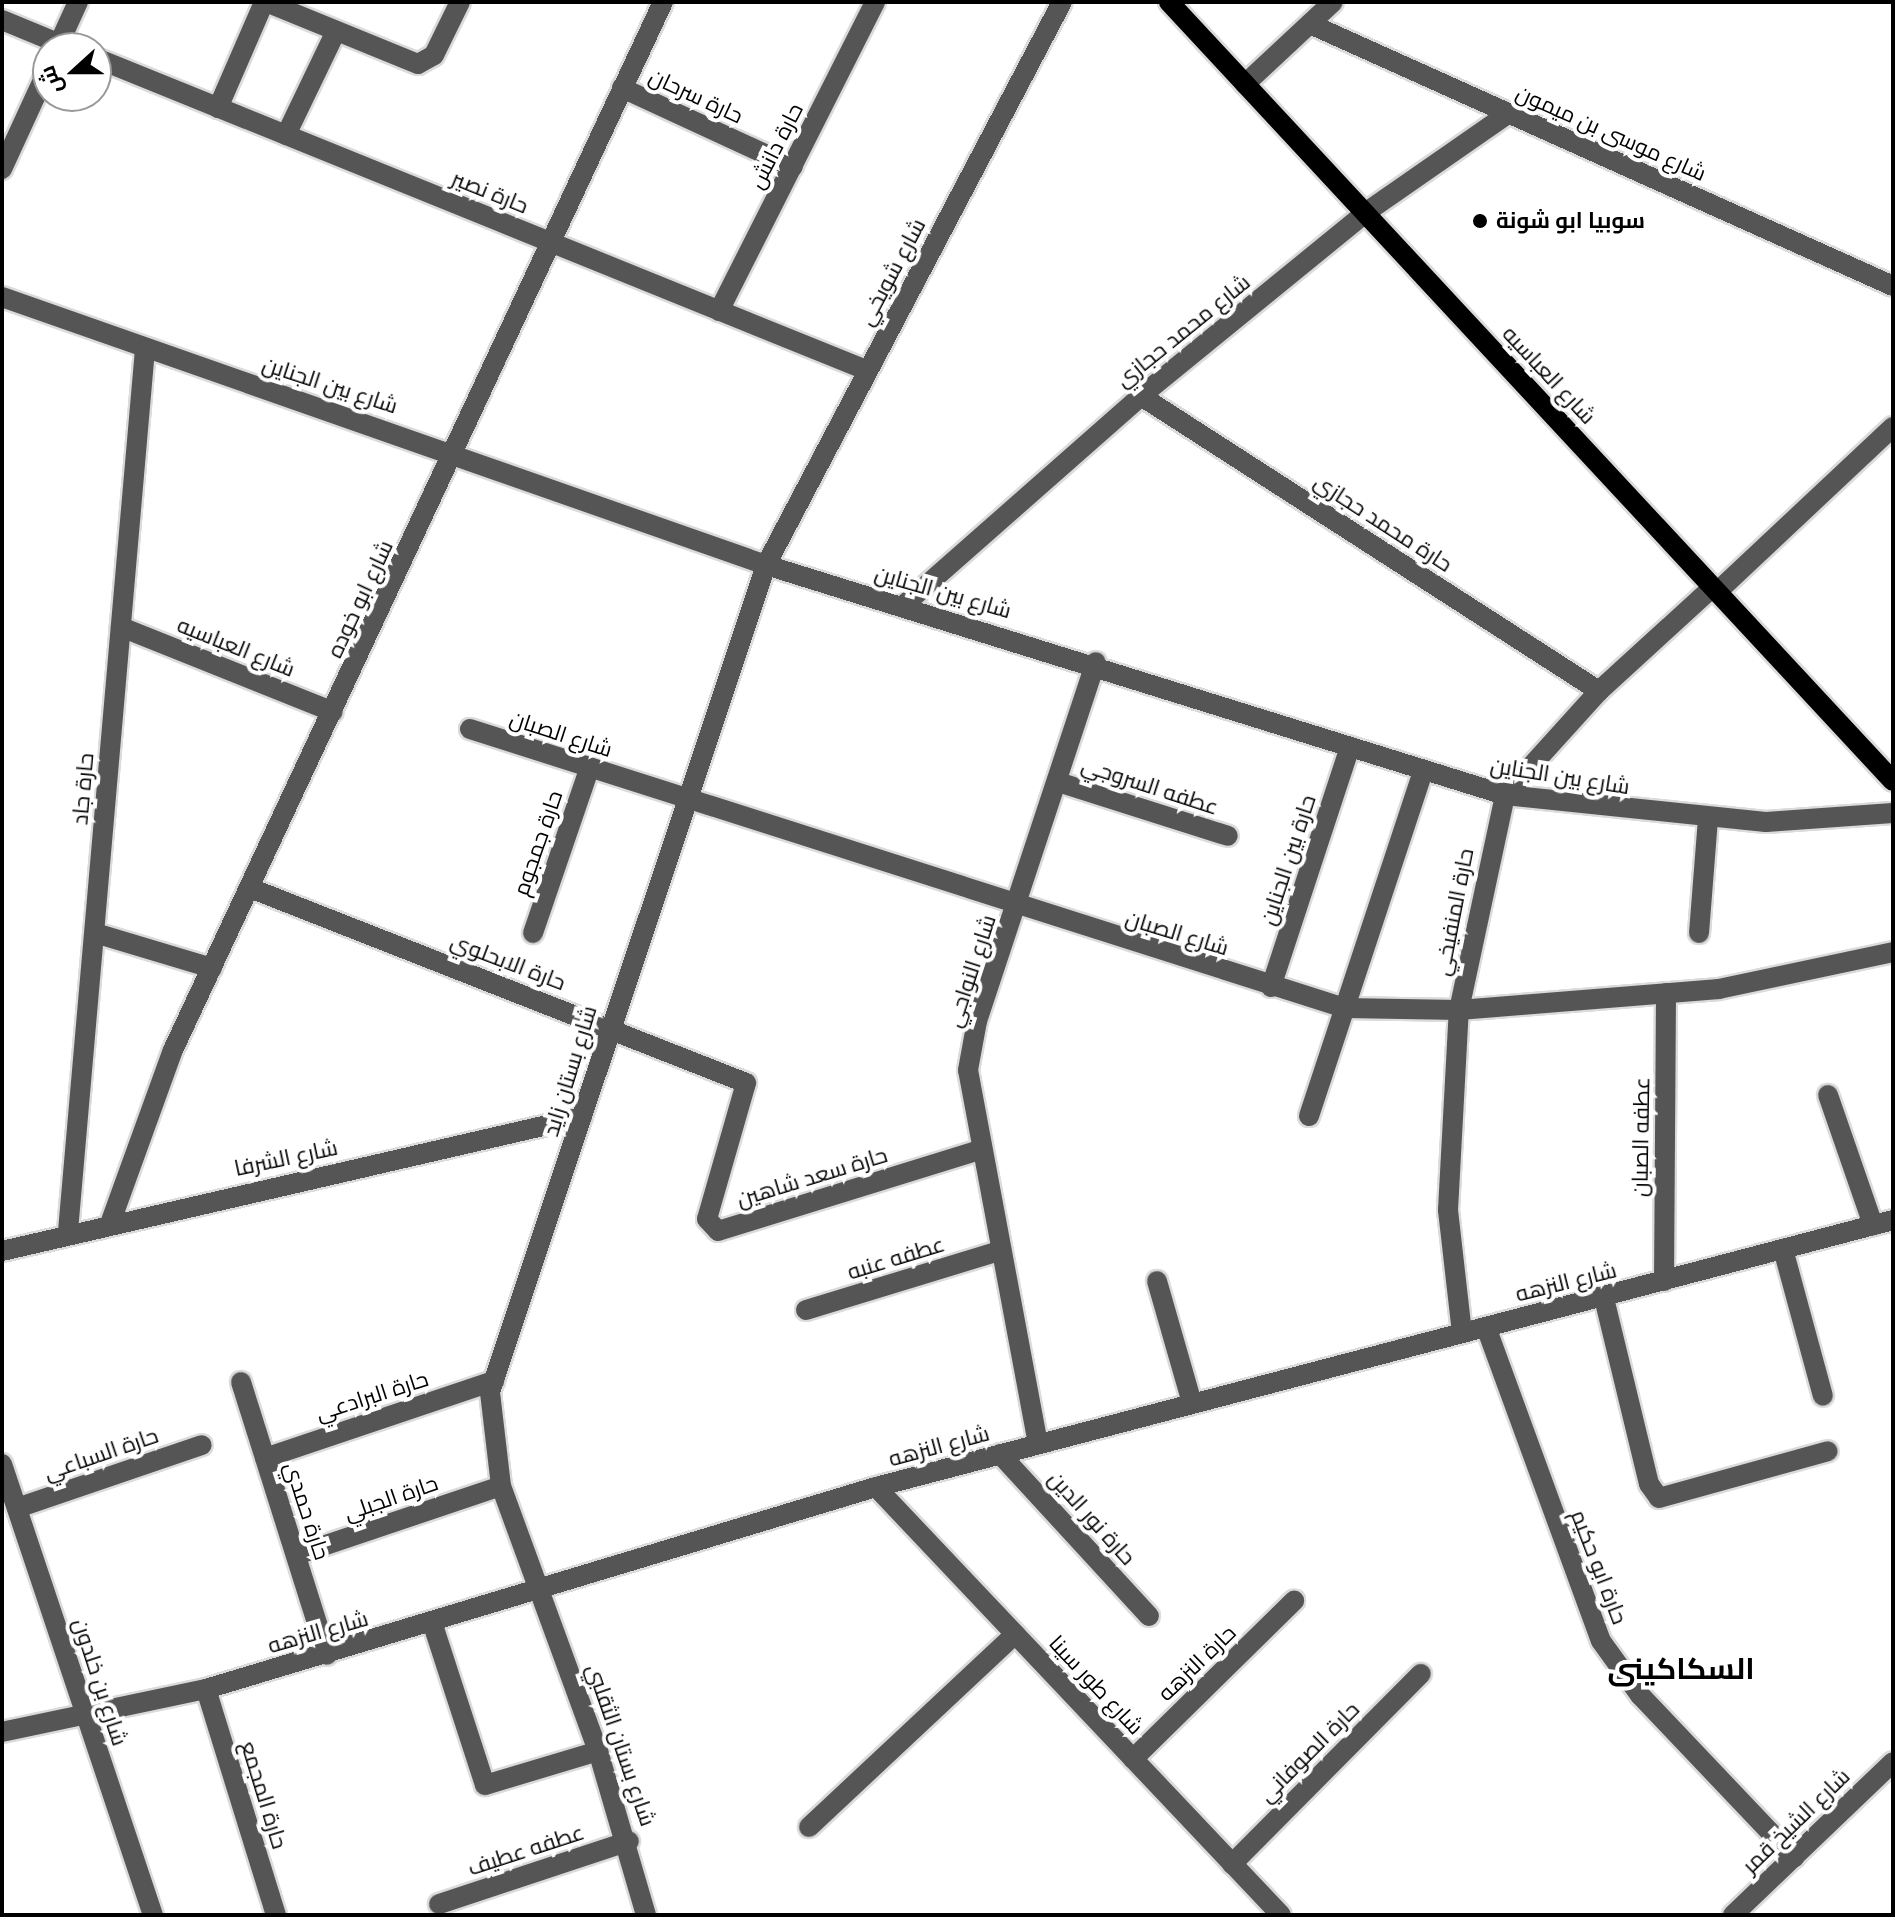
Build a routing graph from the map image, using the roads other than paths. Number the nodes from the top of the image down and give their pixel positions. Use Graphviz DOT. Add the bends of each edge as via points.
graph roads {
  1 [pos="78,2"];
  2 [pos="265,2"];
  3 [pos="460,2"];
  4 [pos="663,2"];
  5 [pos="875,2"];
  6 [pos="1062,2"];
  7 [pos="1169,2"];
  8 [pos="1333,2"];
  9 [pos="2,20"];
  10 [pos="1310,24"];
  11 [pos="336,31"];
  12 [pos="67,32"];
  13 [pos="32,34"];
  14 [pos="112,65"];
  15 [pos="1245,84"];
  16 [pos="622,88"];
  17 [pos="32,104"];
  18 [pos="218,108"];
  19 [pos="1509,113"];
  20 [pos="286,135"];
  21 [pos="793,167"];
  22 [pos="2,169"];
  23 [pos="1365,213"];
  24 [pos="554,244"];
  25 [pos="1893,286"];
  26 [pos="2,297"];
  27 [pos="719,311"];
  28 [pos="145,350"];
  29 [pos="866,370"];
  30 [pos="1141,396"];
  31 [pos="1893,427"];
  32 [pos="456,451"];
  33 [pos="766,565"];
  34 [pos="1715,590"];
  35 [pos="904,605"];
  36 [pos="121,627"];
  37 [pos="1096,662"];
  38 [pos="1599,691"];
  39 [pos="333,712"];
  40 [pos="470,729"];
  41 [pos="1350,747"];
  42 [pos="589,769"];
  43 [pos="1423,771"];
  44 [pos="1890,773"];
  45 [pos="1058,782"];
  46 [pos="1505,795"];
  47 [pos="688,801"];
  48 [pos="1893,813"];
  49 [pos="1708,818"];
  50 [pos="1228,836"];
  51 [pos="250,888"];
  52 [pos="1016,909"];
  53 [pos="95,933"];
  54 [pos="533,933"];
  55 [pos="1699,933"];
  56 [pos="1893,952"];
  57 [pos="212,968"];
  58 [pos="1271,987"];
  59 [pos="1666,993"];
  60 [pos="1345,1008"];
  61 [pos="1459,1010"];
  62 [pos="607,1026"];
  63 [pos="746,1083"];
  64 [pos="1828,1095"];
  65 [pos="1309,1116"];
  66 [pos="582,1117"];
  67 [pos="979,1150"];
  68 [pos="111,1221"];
  69 [pos="1883,1222"];
  70 [pos="68,1231"];
  71 [pos="1783,1249"];
  72 [pos="2,1251"];
  73 [pos="999,1251"];
  74 [pos="1157,1281"];
  75 [pos="1664,1281"];
  76 [pos="1604,1298"];
  77 [pos="806,1310"];
  78 [pos="1486,1327"];
  79 [pos="1462,1333"];
  80 [pos="494,1381"];
  81 [pos="241,1382"];
  82 [pos="1823,1396"];
  83 [pos="1192,1403"];
  84 [pos="1038,1444"];
  85 [pos="202,1445"];
  86 [pos="1828,1451"];
  87 [pos="1000,1454"];
  88 [pos="265,1458"];
  89 [pos="2,1464"];
  90 [pos="501,1486"];
  91 [pos="876,1487"];
  92 [pos="17,1508"];
  93 [pos="296,1555"];
  94 [pos="545,1592"];
  95 [pos="1294,1601"];
  96 [pos="1149,1616"];
  97 [pos="433,1625"];
  98 [pos="1015,1634"];
  99 [pos="327,1655"];
  100 [pos="1421,1674"];
  101 [pos="206,1689"];
  102 [pos="86,1716"];
  103 [pos="2,1732"];
  104 [pos="598,1751"];
  105 [pos="1133,1759"];
  106 [pos="1893,1762"];
  107 [pos="809,1827"];
  108 [pos="629,1841"];
  109 [pos="1794,1857"];
  110 [pos="1232,1864"];
  111 [pos="439,1904"];
  112 [pos="153,1915"];
  113 [pos="276,1915"];
  114 [pos="646,1915"];
  115 [pos="1281,1915"];
  116 [pos="1733,1915"];
  1 -- 12 [label="street"];
  2 -- 11 [label="street"];
  2 -- 18 [label="street"];
  3 -- 11 [label="street" via="434,55 418,64"];
  4 -- 16 [label="street, شارع ابو خوده"];
  5 -- 21 [label="street, حارة دانش"];
  6 -- 29 [label="street, شارع شويخي"];
  7 -- 15 [label="main road, شارع العباسيه"];
  8 -- 10 [label="street"];
  9 -- 13 [label="street"];
  10 -- 15 [label="street"];
  10 -- 19 [label="street, شارع موسى بن ميمون"];
  11 -- 20 [label="street"];
  14 -- 18 [label="street, حارة نصير"];
  15 -- 23 [label="main road, شارع العباسيه"];
  16 -- 21 [label="street, حارة سرحان"];
  16 -- 24 [label="street, شارع ابو خوده"];
  17 -- 22 [label="street"];
  18 -- 20 [label="street, حارة نصير"];
  19 -- 23 [label="street, شارع محمد حجازي"];
  19 -- 25 [label="street, شارع موسى بن ميمون"];
  20 -- 24 [label="street, حارة نصير"];
  21 -- 27 [label="street, حارة دانش"];
  23 -- 30 [label="street, شارع محمد حجازي"];
  23 -- 34 [label="main road, شارع العباسيه"];
  24 -- 27 [label="street, حارة نصير"];
  24 -- 32 [label="street, شارع ابو خوده"];
  26 -- 28 [label="street, شارع بين الجناين"];
  27 -- 29 [label="street, حارة نصير"];
  28 -- 32 [label="street, شارع بين الجناين"];
  28 -- 36 [label="street, حارة جاد"];
  29 -- 33 [label="street, شارع شويخي"];
  30 -- 35 [label="street, شارع محمد حجازي"];
  30 -- 38 [label="street, حارة محمد حجازي"];
  31 -- 34 [label="street"];
  32 -- 33 [label="street, شارع بين الجناين"];
  32 -- 39 [label="street, شارع ابو خوده"];
  33 -- 35 [label="street, شارع بين الجناين"];
  33 -- 47 [label="street, شارع بستان زايد"];
  34 -- 38 [label="street"];
  34 -- 44 [label="main road, شارع العباسيه"];
  35 -- 37 [label="street, شارع بين الجناين"];
  36 -- 39 [label="street, شارع العباسيه"];
  36 -- 53 [label="street, حارة جاد"];
  37 -- 41 [label="street, شارع بين الجناين"];
  37 -- 45 [label="street, شارع النواجي"];
  38 -- 46 [label="street"];
  39 -- 51 [label="street, شارع ابو خوده"];
  40 -- 42 [label="street, شارع الصبان"];
  41 -- 43 [label="street, شارع بين الجناين"];
  41 -- 58 [label="street, حارة بين الجناين"];
  42 -- 47 [label="street, شارع الصبان"];
  42 -- 54 [label="street, حارة جمجوم"];
  43 -- 46 [label="street, شارع بين الجناين"];
  43 -- 60 [label="street"];
  45 -- 50 [label="street, عطفه السروجي"];
  45 -- 52 [label="street, شارع النواجي"];
  46 -- 49 [label="street, شارع بين الجناين"];
  46 -- 61 [label="street, حارة المنفيخي"];
  47 -- 52 [label="street, شارع الصبان"];
  47 -- 62 [label="street, شارع بستان زايد"];
  48 -- 49 [label="street, شارع بين الجناين" via="1766,822"];
  49 -- 55 [label="street"];
  51 -- 57 [label="street, شارع ابو خوده"];
  51 -- 62 [label="street, حارة الابحلوي"];
  52 -- 58 [label="street, شارع الصبان"];
  52 -- 67 [label="street, شارع النواجي" via="968,1070"];
  53 -- 57 [label="street"];
  53 -- 70 [label="street, حارة جاد"];
  56 -- 59 [label="street, شارع الصبان" via="1838,968"];
  57 -- 68 [label="street, شارع ابو خوده" via="173,1050"];
  58 -- 60 [label="street, شارع الصبان"];
  59 -- 61 [label="street, شارع الصبان"];
  59 -- 75 [label="street, عطفه الصبان"];
  60 -- 61 [label="street, شارع الصبان"];
  60 -- 65 [label="street"];
  61 -- 79 [label="street, حارة المنفيخي" via="1448,1210"];
  62 -- 63 [label="street, حارة الابحلوي"];
  62 -- 66 [label="street, شارع بستان زايد"];
  63 -- 67 [label="street, حارة سعد شاهين" via="707,1219 718,1231"];
  64 -- 69 [label="street"];
  66 -- 68 [label="street, شارع الشرفا"];
  66 -- 80 [label="street, شارع بستان زايد"];
  67 -- 73 [label="street, شارع النواجي"];
  68 -- 70 [label="street, شارع الشرفا"];
  69 -- 71 [label="street, شارع النزهه"];
  70 -- 72 [label="street, شارع الشرفا"];
  71 -- 75 [label="street, شارع النزهه"];
  71 -- 82 [label="street"];
  73 -- 77 [label="street, عطفه عنبه"];
  73 -- 84 [label="street, شارع النواجي"];
  74 -- 83 [label="street"];
  75 -- 76 [label="street, شارع النزهه"];
  76 -- 78 [label="street, شارع النزهه"];
  76 -- 86 [label="street" via="1649,1484 1659,1498"];
  78 -- 79 [label="street, شارع النزهه"];
  78 -- 109 [label="street, حارة ابو حكيم" via="1601,1641 1640,1695"];
  79 -- 83 [label="street, شارع النزهه"];
  80 -- 88 [label="street, حارة البرادعي"];
  80 -- 90 [label="street, شارع بستان زايد" via="488,1416"];
  81 -- 88 [label="street, حارة حمدي"];
  83 -- 84 [label="street, شارع النزهه"];
  84 -- 87 [label="street, شارع النزهه"];
  85 -- 92 [label="street, حارة السباعي"];
  87 -- 91 [label="street, شارع النزهه"];
  87 -- 96 [label="street, حارة نور الدين"];
  88 -- 93 [label="street, حارة حمدي"];
  89 -- 92 [label="street, شارع بن خلدون"];
  90 -- 93 [label="street, حارة الجبلي"];
  90 -- 94 [label="street, شارع بستان زايد"];
  91 -- 94 [label="street, شارع النزهه"];
  91 -- 98 [label="street, شارع طور سينا"];
  92 -- 102 [label="street, شارع بن خلدون"];
  93 -- 99 [label="street, حارة حمدي"];
  94 -- 97 [label="street, شارع النزهه"];
  94 -- 104 [label="street, شارع بستان الثقلبي"];
  95 -- 105 [label="street, حارة النزهه"];
  97 -- 99 [label="street, شارع النزهه"];
  97 -- 104 [label="street" via="485,1785"];
  98 -- 105 [label="street, شارع طور سينا"];
  98 -- 107 [label="street"];
  99 -- 101 [label="street, شارع النزهه"];
  100 -- 110 [label="street, حارة الصوفاني"];
  101 -- 102 [label="street, شارع النزهه"];
  101 -- 113 [label="street, حارة المجمع"];
  102 -- 103 [label="street, شارع النزهه"];
  102 -- 112 [label="street, شارع بن خلدون"];
  104 -- 108 [label="street, شارع بستان الثقلبي"];
  105 -- 110 [label="street, شارع طور سينا"];
  106 -- 109 [label="street, شارع الشيخ قمر"];
  108 -- 111 [label="street, عطفه عطيف"];
  108 -- 114 [label="street, شارع بستان الثقلبي"];
  109 -- 116 [label="street, شارع الشيخ قمر"];
  110 -- 115 [label="street, شارع طور سينا"];
}
